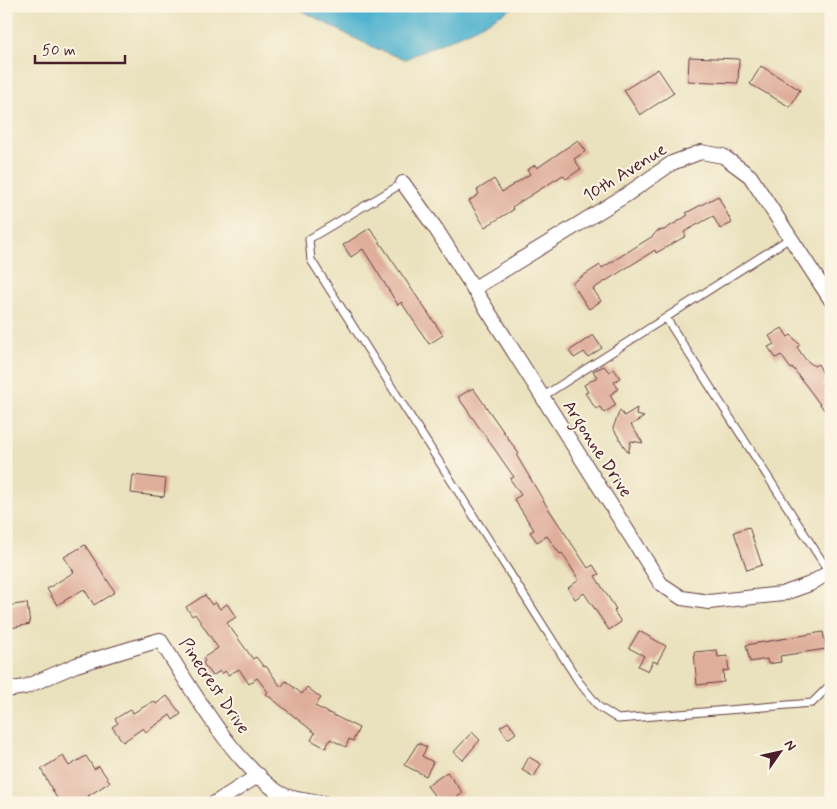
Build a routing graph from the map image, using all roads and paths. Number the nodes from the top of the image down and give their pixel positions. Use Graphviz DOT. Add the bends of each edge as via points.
graph roads {
  1 [pos="403,183"];
  2 [pos="790,238"];
  3 [pos="473,289"];
  4 [pos="831,300"];
  5 [pos="666,318"];
  6 [pos="542,397"];
  7 [pos="830,575"];
  8 [pos="831,684"];
  9 [pos="6,690"];
  10 [pos="259,775"];
  11 [pos="215,803"];
  12 [pos="323,803"];
  1 -- 3 [label="street, Argonne Drive"];
  1 -- 8 [label="lane" via="309,239 311,260 579,682 600,707 618,719 812,703"];
  2 -- 3 [label="street, 10th Avenue" via="750,176 723,156 701,152 672,163"];
  2 -- 4 [label="street, 10th Avenue"];
  2 -- 5 [label="lane"];
  3 -- 6 [label="street, Argonne Drive"];
  5 -- 6 [label="lane"];
  5 -- 7 [label="lane"];
  6 -- 7 [label="street, Argonne Drive" via="661,584 669,591 682,598 709,602 782,594"];
  9 -- 10 [label="street, Pinecrest Drive" via="25,687 76,665 160,640 228,744"];
  10 -- 11 [label="street"];
  10 -- 12 [label="street, Pinecrest Drive" via="280,794"];
}
